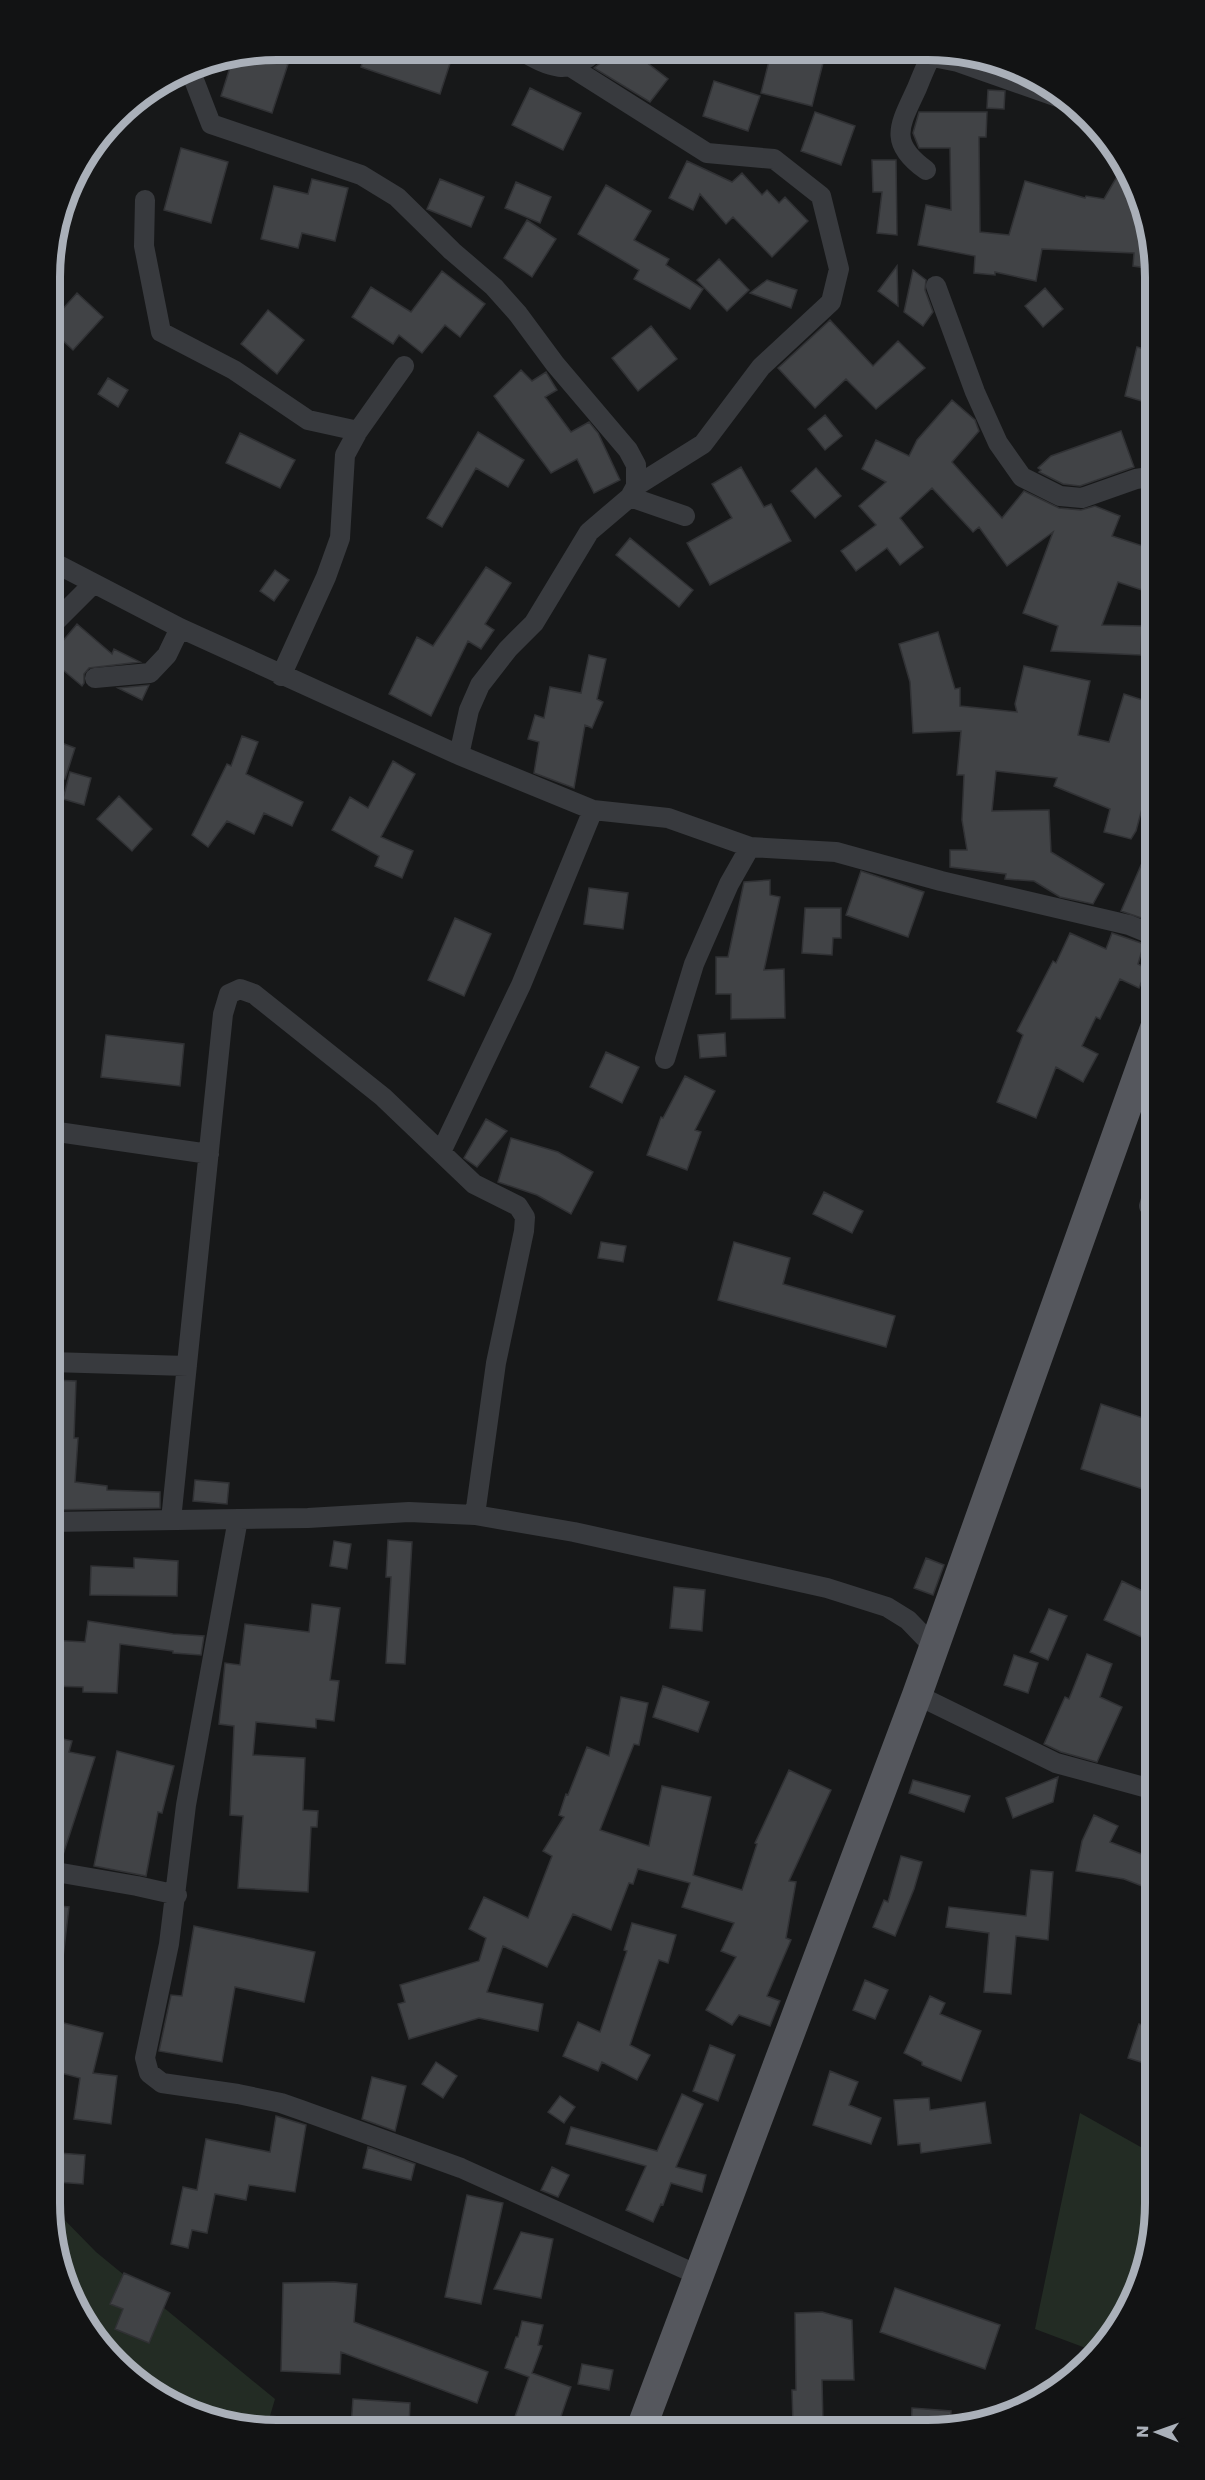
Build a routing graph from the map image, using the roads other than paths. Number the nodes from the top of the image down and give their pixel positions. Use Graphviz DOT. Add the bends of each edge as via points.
graph roads {
  1 [pos="541,60"];
  2 [pos="586,60"];
  3 [pos="921,60"];
  4 [pos="571,67"];
  5 [pos="983,67"];
  6 [pos="193,77"];
  7 [pos="1031,86"];
  8 [pos="926,170"];
  9 [pos="145,200"];
  10 [pos="936,286"];
  11 [pos="404,366"];
  12 [pos="358,431"];
  13 [pos="1145,478"];
  14 [pos="633,491"];
  15 [pos="685,516"];
  16 [pos="60,566"];
  17 [pos="93,584"];
  18 [pos="60,617"];
  19 [pos="180,628"];
  20 [pos="281,676"];
  21 [pos="95,678"];
  22 [pos="459,755"];
  23 [pos="593,810"];
  24 [pos="750,847"];
  25 [pos="1145,932"];
  26 [pos="1145,1056"];
  27 [pos="665,1059"];
  28 [pos="60,1132"];
  29 [pos="441,1152"];
  30 [pos="209,1154"];
  31 [pos="60,1362"];
  32 [pos="187,1366"];
  33 [pos="475,1515"];
  34 [pos="238,1519"];
  35 [pos="171,1520"];
  36 [pos="60,1521"];
  37 [pos="934,1647"];
  38 [pos="917,1695"];
  39 [pos="1145,1787"];
  40 [pos="60,1873"];
  41 [pos="177,1895"];
  42 [pos="698,2275"];
  43 [pos="644,2420"];
  1 -- 4 [label="street" via="556,67"];
  2 -- 4 [label="street"];
  3 -- 8 [label="street" via="900,136 909,158"];
  4 -- 14 [label="street" via="707,153 774,159 821,196 839,269 831,302 761,367 703,444"];
  5 -- 7 [label="street"];
  6 -- 14 [label="street" via="211,124 361,175 397,197 494,286 628,450 636,465"];
  9 -- 12 [label="street" via="144,246 161,332 234,370 308,420"];
  10 -- 13 [label="street" via="975,392 998,443 1022,477 1060,496 1082,498"];
  11 -- 12 [label="street"];
  12 -- 20 [label="street" via="345,455 339,538 322,588"];
  14 -- 15 [label="street"];
  14 -- 22 [label="street" via="589,532 534,622 480,685 469,710"];
  16 -- 17 [label="street"];
  17 -- 18 [label="street"];
  17 -- 19 [label="street"];
  19 -- 20 [label="street"];
  19 -- 21 [label="street" via="167,655 150,673"];
  20 -- 22 [label="street"];
  22 -- 23 [label="street"];
  23 -- 24 [label="street" via="668,818"];
  23 -- 29 [label="street" via="521,985"];
  24 -- 25 [label="street" via="836,852"];
  24 -- 27 [label="street" via="694,964"];
  26 -- 37 [label="main road"];
  28 -- 30 [label="street"];
  29 -- 30 [label="street" via="383,1097 254,994 240,989 229,994 223,1014"];
  29 -- 33 [label="street" via="474,1184 518,1206 525,1217 496,1363"];
  30 -- 32 [label="street"];
  31 -- 32 [label="street"];
  32 -- 35 [label="street"];
  33 -- 34 [label="street" via="409,1512"];
  33 -- 37 [label="street" via="574,1532 827,1588 887,1607 908,1620"];
  34 -- 35 [label="street"];
  34 -- 41 [label="street" via="186,1804"];
  35 -- 36 [label="street"];
  37 -- 38 [label="main road"];
  38 -- 39 [label="street" via="1056,1763"];
  38 -- 42 [label="main road"];
  40 -- 41 [label="street"];
  41 -- 42 [label="street" via="145,2058 149,2073 162,2083 291,2106 461,2168"];
  42 -- 43 [label="main road"];
}
